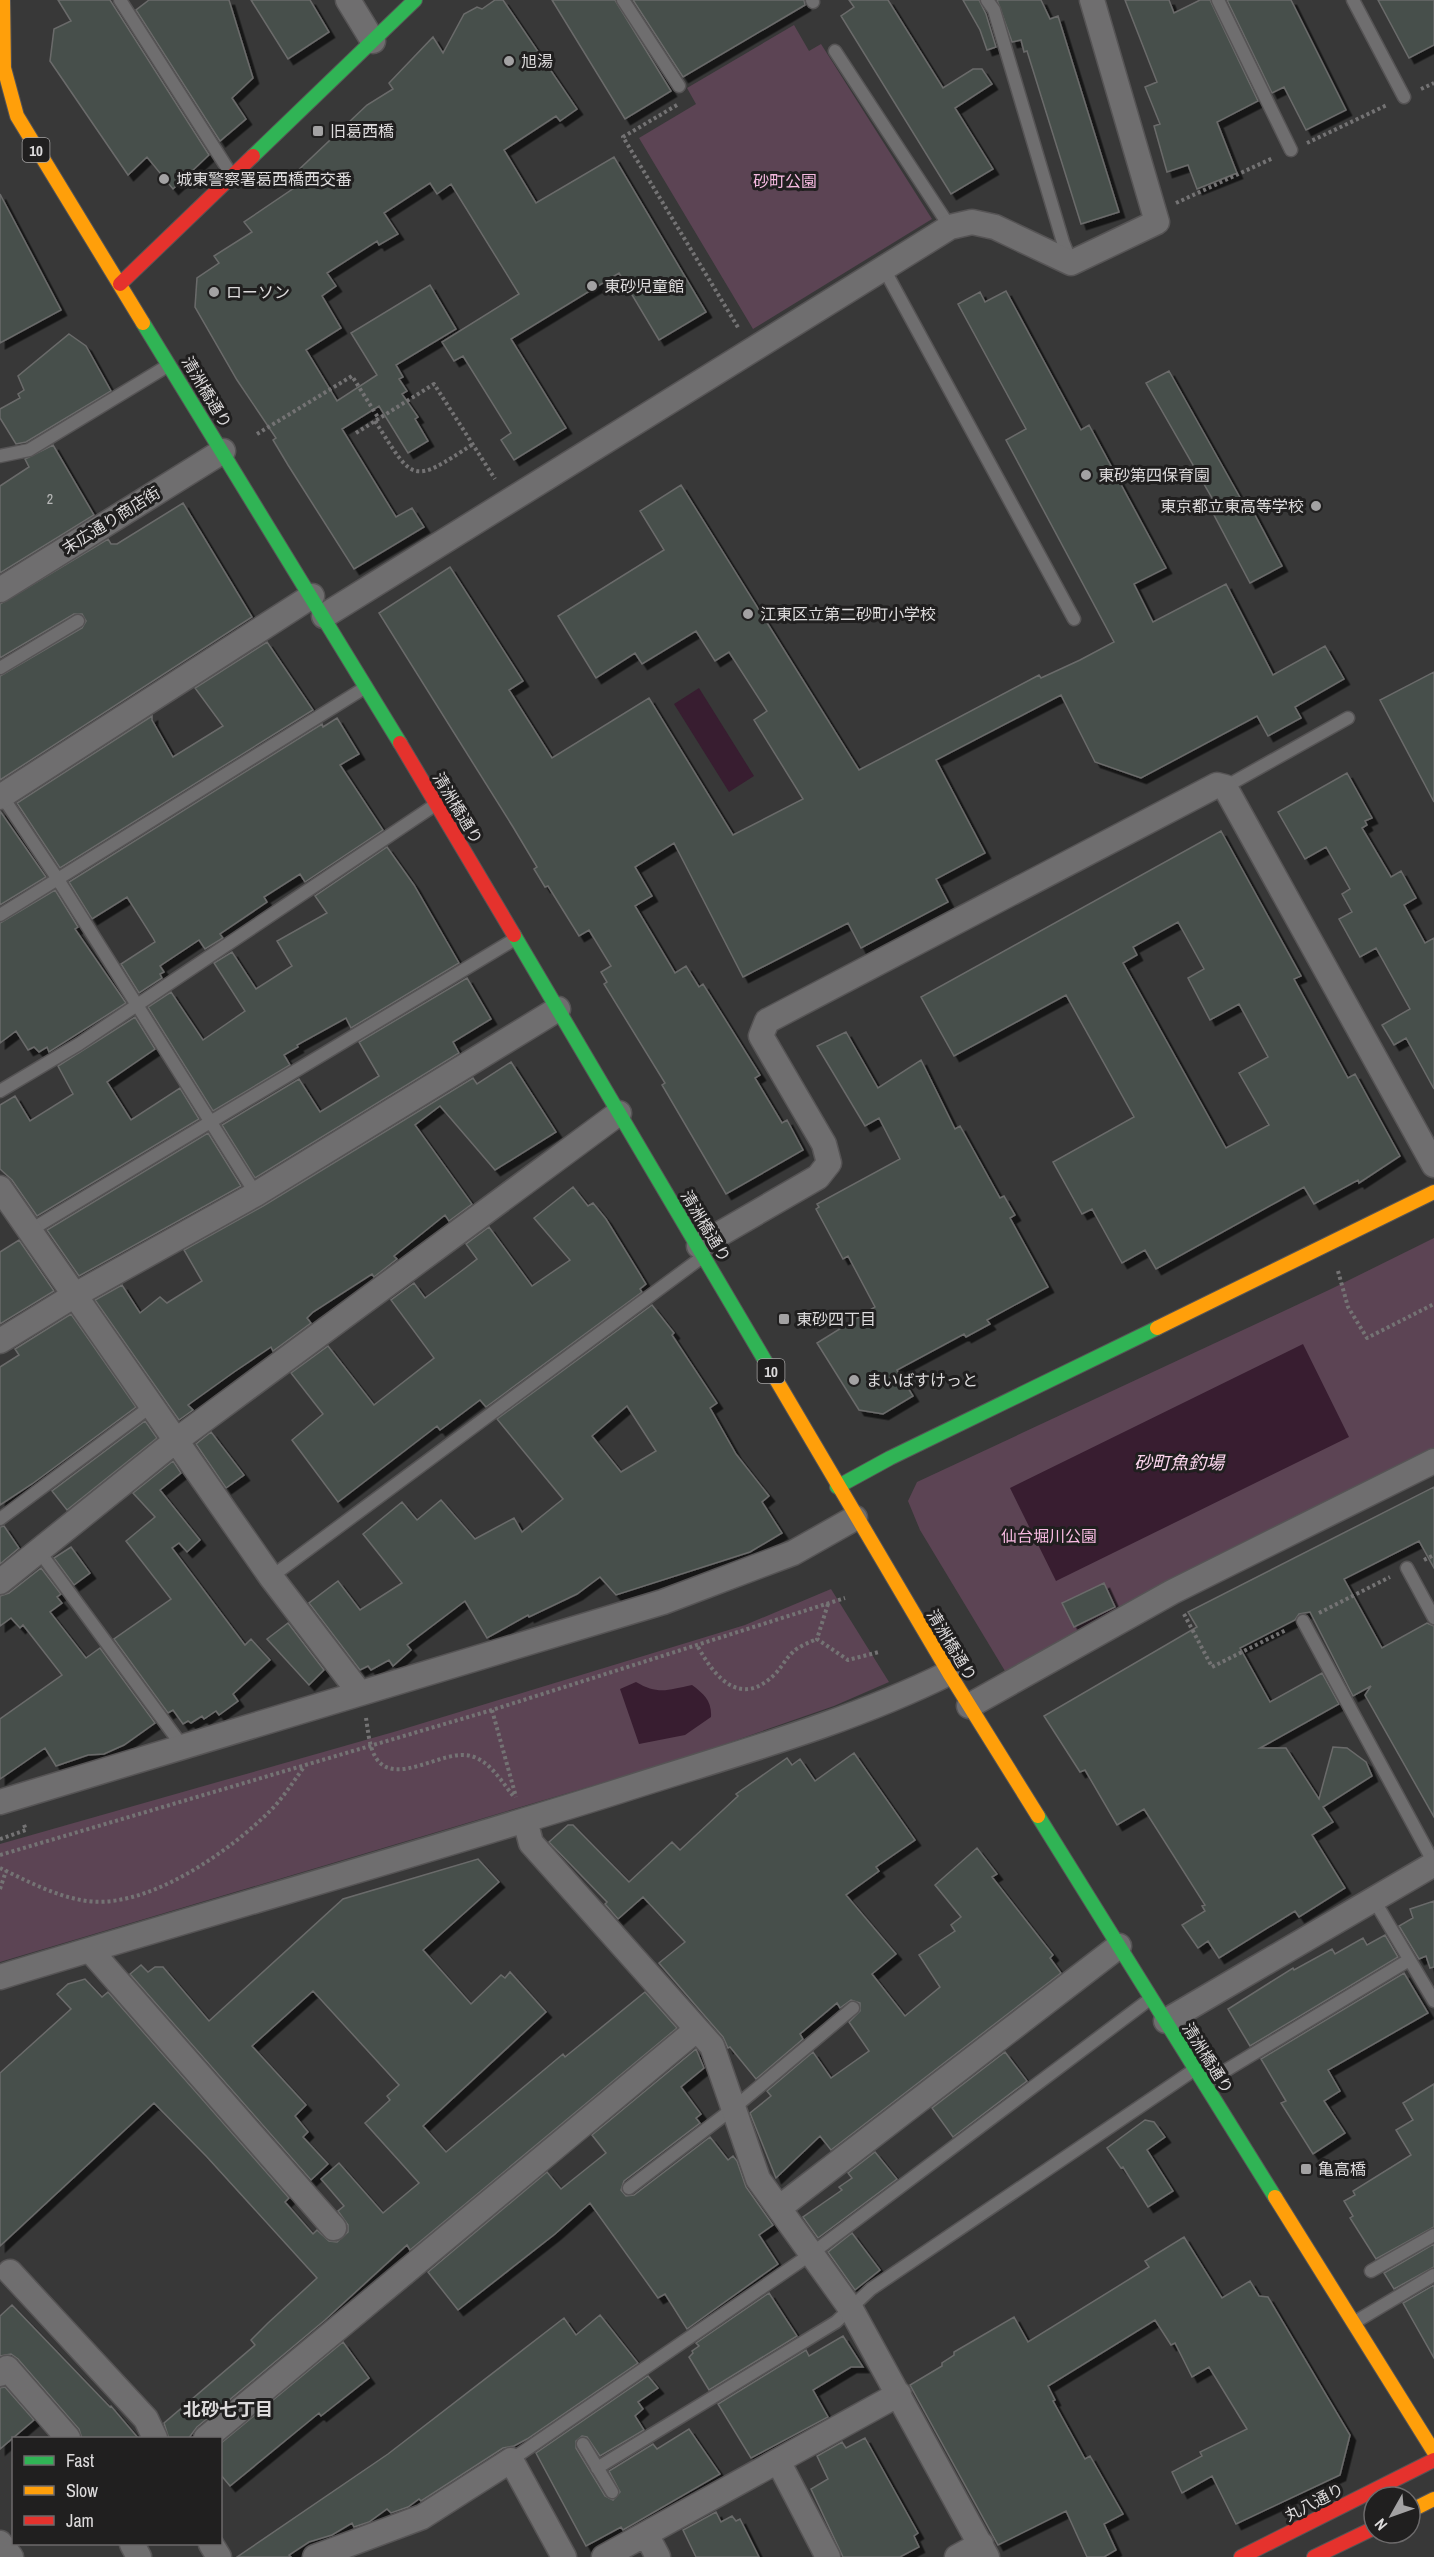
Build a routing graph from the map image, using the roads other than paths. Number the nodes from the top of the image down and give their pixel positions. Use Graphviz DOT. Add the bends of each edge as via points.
graph roads {
  1 [pos="3,0"];
  2 [pos="120,0"];
  3 [pos="348,0"];
  4 [pos="415,0"];
  5 [pos="623,0"];
  6 [pos="987,0"];
  7 [pos="1092,0"];
  8 [pos="1218,0"];
  9 [pos="1353,0"];
  10 [pos="373,41"];
  11 [pos="835,51"];
  12 [pos="679,86"];
  13 [pos="1404,97"];
  14 [pos="0,110"];
  15 [pos="25,132"];
  16 [pos="1291,150"];
  17 [pos="232,176"];
  18 [pos="950,227"];
  19 [pos="1071,263"];
  20 [pos="883,267"];
  21 [pos="120,284"];
  22 [pos="171,364"];
  23 [pos="223,451"];
  24 [pos="0,456"];
  25 [pos="0,590"];
  26 [pos="318,606"];
  27 [pos="1074,619"];
  28 [pos="78,621"];
  29 [pos="0,668"];
  30 [pos="367,687"];
  31 [pos="1348,718"];
  32 [pos="1225,787"];
  33 [pos="1,795"];
  34 [pos="436,804"];
  35 [pos="57,878"];
  36 [pos="0,915"];
  37 [pos="516,938"];
  38 [pos="138,1005"];
  39 [pos="558,1010"];
  40 [pos="0,1091"];
  41 [pos="620,1113"];
  42 [pos="210,1123"];
  43 [pos="1434,1165"];
  44 [pos="0,1188"];
  45 [pos="1434,1192"];
  46 [pos="256,1194"];
  47 [pos="29,1231"];
  48 [pos="702,1251"];
  49 [pos="75,1294"];
  50 [pos="0,1341"];
  51 [pos="150,1407"];
  52 [pos="174,1442"];
  53 [pos="1434,1461"];
  54 [pos="837,1487"];
  55 [pos="855,1518"];
  56 [pos="0,1519"];
  57 [pos="39,1551"];
  58 [pos="1407,1568"];
  59 [pos="271,1577"];
  60 [pos="0,1582"];
  61 [pos="1434,1618"];
  62 [pos="1303,1621"];
  63 [pos="949,1673"];
  64 [pos="359,1692"];
  65 [pos="969,1706"];
  66 [pos="183,1747"];
  67 [pos="0,1802"];
  68 [pos="525,1820"];
  69 [pos="1434,1863"];
  70 [pos="1374,1900"];
  71 [pos="1119,1946"];
  72 [pos="90,1950"];
  73 [pos="1409,1960"];
  74 [pos="0,1977"];
  75 [pos="1151,1998"];
  76 [pos="1434,2001"];
  77 [pos="853,2008"];
  78 [pos="1166,2021"];
  79 [pos="696,2030"];
  80 [pos="1195,2070"];
  81 [pos="1204,2084"];
  82 [pos="735,2108"];
  83 [pos="629,2188"];
  84 [pos="779,2208"];
  85 [pos="334,2228"];
  86 [pos="1434,2235"];
  87 [pos="811,2254"];
  88 [pos="1371,2271"];
  89 [pos="10,2272"];
  90 [pos="1434,2275"];
  91 [pos="850,2308"];
  92 [pos="1354,2323"];
  93 [pos="0,2374"];
  94 [pos="899,2394"];
  95 [pos="150,2429"];
  96 [pos="66,2437"];
  97 [pos="208,2437"];
  98 [pos="583,2444"];
  99 [pos="1434,2452"];
  100 [pos="511,2460"];
  101 [pos="1434,2460"];
  102 [pos="778,2461"];
  103 [pos="597,2468"];
  104 [pos="612,2492"];
  105 [pos="646,2534"];
  106 [pos="1362,2534"];
  107 [pos="0,2543"];
  108 [pos="984,2551"];
  109 [pos="11,2557"];
  110 [pos="315,2557"];
  111 [pos="564,2557"];
  112 [pos="604,2557"];
  113 [pos="658,2557"];
  114 [pos="828,2557"];
  115 [pos="957,2557"];
  116 [pos="1240,2557"];
  117 [pos="1314,2557"];
  1 -- 15 [label="main road, 清洲橋通り / 10" via="2,70 14,113"];
  2 -- 17 [label="lane"];
  3 -- 10 [label="street"];
  4 -- 10 [label="main road"];
  5 -- 12 [label="lane"];
  6 -- 19 [label="lane" via="994,10"];
  7 -- 19 [label="street" via="1157,222"];
  8 -- 16 [label="lane"];
  9 -- 13 [label="lane"];
  10 -- 17 [label="main road"];
  11 -- 18 [label="lane"];
  14 -- 15 [label="street"];
  15 -- 21 [label="main road, 清洲橋通り / 10"];
  17 -- 21 [label="main road"];
  18 -- 19 [label="street" via="972,222 995,227"];
  18 -- 20 [label="street"];
  20 -- 26 [label="street"];
  20 -- 27 [label="lane"];
  21 -- 22 [label="main road, 清洲橋通り / 10"];
  22 -- 23 [label="main road, 清洲橋通り / 10"];
  22 -- 24 [label="lane" via="28,450"];
  23 -- 25 [label="street, 末広通り商店街"];
  23 -- 26 [label="main road, 清洲橋通り / 10"];
  26 -- 30 [label="main road, 清洲橋通り / 10"];
  26 -- 33 [label="street"];
  28 -- 29 [label="lane"];
  30 -- 34 [label="main road, 清洲橋通り / 10"];
  30 -- 35 [label="lane"];
  31 -- 32 [label="lane"];
  32 -- 43 [label="street"];
  32 -- 48 [label="street" via="1217,785 766,1021 761,1036 824,1144 830,1163 818,1177"];
  33 -- 35 [label="lane"];
  34 -- 37 [label="main road, 清洲橋通り / 10"];
  34 -- 38 [label="lane"];
  35 -- 36 [label="lane"];
  35 -- 38 [label="lane"];
  37 -- 39 [label="main road, 清洲橋通り / 10"];
  37 -- 42 [label="lane"];
  38 -- 40 [label="lane"];
  38 -- 42 [label="lane"];
  39 -- 41 [label="main road, 清洲橋通り / 10"];
  39 -- 46 [label="street"];
  41 -- 48 [label="main road, 清洲橋通り / 10"];
  41 -- 52 [label="street"];
  42 -- 46 [label="lane"];
  42 -- 47 [label="lane"];
  44 -- 47 [label="street"];
  45 -- 54 [label="main road"];
  46 -- 49 [label="street"];
  47 -- 49 [label="street"];
  48 -- 54 [label="main road, 清洲橋通り / 10"];
  48 -- 59 [label="lane"];
  49 -- 50 [label="street"];
  49 -- 51 [label="street"];
  51 -- 52 [label="street"];
  51 -- 56 [label="lane"];
  52 -- 57 [label="street"];
  52 -- 59 [label="street"];
  53 -- 65 [label="street" via="1172,1592"];
  54 -- 55 [label="main road, 清洲橋通り / 10"];
  55 -- 63 [label="main road, 清洲橋通り / 10"];
  55 -- 64 [label="street" via="794,1553 663,1602"];
  57 -- 60 [label="street"];
  57 -- 66 [label="lane"];
  58 -- 61 [label="lane"];
  59 -- 64 [label="street"];
  62 -- 69 [label="lane"];
  63 -- 65 [label="main road, 清洲橋通り / 10"];
  63 -- 68 [label="street" via="839,1721"];
  64 -- 66 [label="street"];
  65 -- 71 [label="main road, 清洲橋通り / 10"];
  66 -- 67 [label="street"];
  68 -- 72 [label="street"];
  68 -- 79 [label="street" via="531,1843"];
  69 -- 70 [label="street"];
  70 -- 73 [label="lane"];
  70 -- 78 [label="street"];
  71 -- 75 [label="main road, 清洲橋通り / 10"];
  71 -- 84 [label="street"];
  72 -- 74 [label="street"];
  72 -- 85 [label="street"];
  73 -- 76 [label="lane"];
  73 -- 81 [label="lane"];
  75 -- 78 [label="main road, 清洲橋通り / 10"];
  75 -- 87 [label="lane"];
  77 -- 82 [label="lane"];
  78 -- 80 [label="main road, 清洲橋通り / 10"];
  79 -- 82 [label="street" via="712,2046"];
  79 -- 97 [label="street"];
  80 -- 81 [label="main road, 清洲橋通り / 10"];
  80 -- 91 [label="lane" via="871,2289"];
  81 -- 92 [label="main road, 清洲橋通り / 10"];
  82 -- 83 [label="lane"];
  82 -- 84 [label="street" via="758,2179"];
  84 -- 87 [label="street"];
  86 -- 88 [label="lane"];
  87 -- 91 [label="street"];
  87 -- 100 [label="lane"];
  89 -- 95 [label="street"];
  90 -- 92 [label="lane"];
  91 -- 94 [label="street"];
  91 -- 103 [label="lane" via="836,2322"];
  92 -- 99 [label="main road, 清洲橋通り / 10"];
  93 -- 96 [label="street" via="7,2368"];
  94 -- 102 [label="street"];
  94 -- 108 [label="street"];
  98 -- 103 [label="lane"];
  100 -- 110 [label="street" via="422,2517"];
  100 -- 111 [label="street"];
  101 -- 116 [label="main road, 丸八通り"];
  102 -- 105 [label="street"];
  102 -- 114 [label="street"];
  103 -- 104 [label="lane"];
  105 -- 112 [label="street"];
  105 -- 113 [label="street"];
  106 -- 117 [label="main road"];
  107 -- 109 [label="street"];
  108 -- 115 [label="street"];
}
